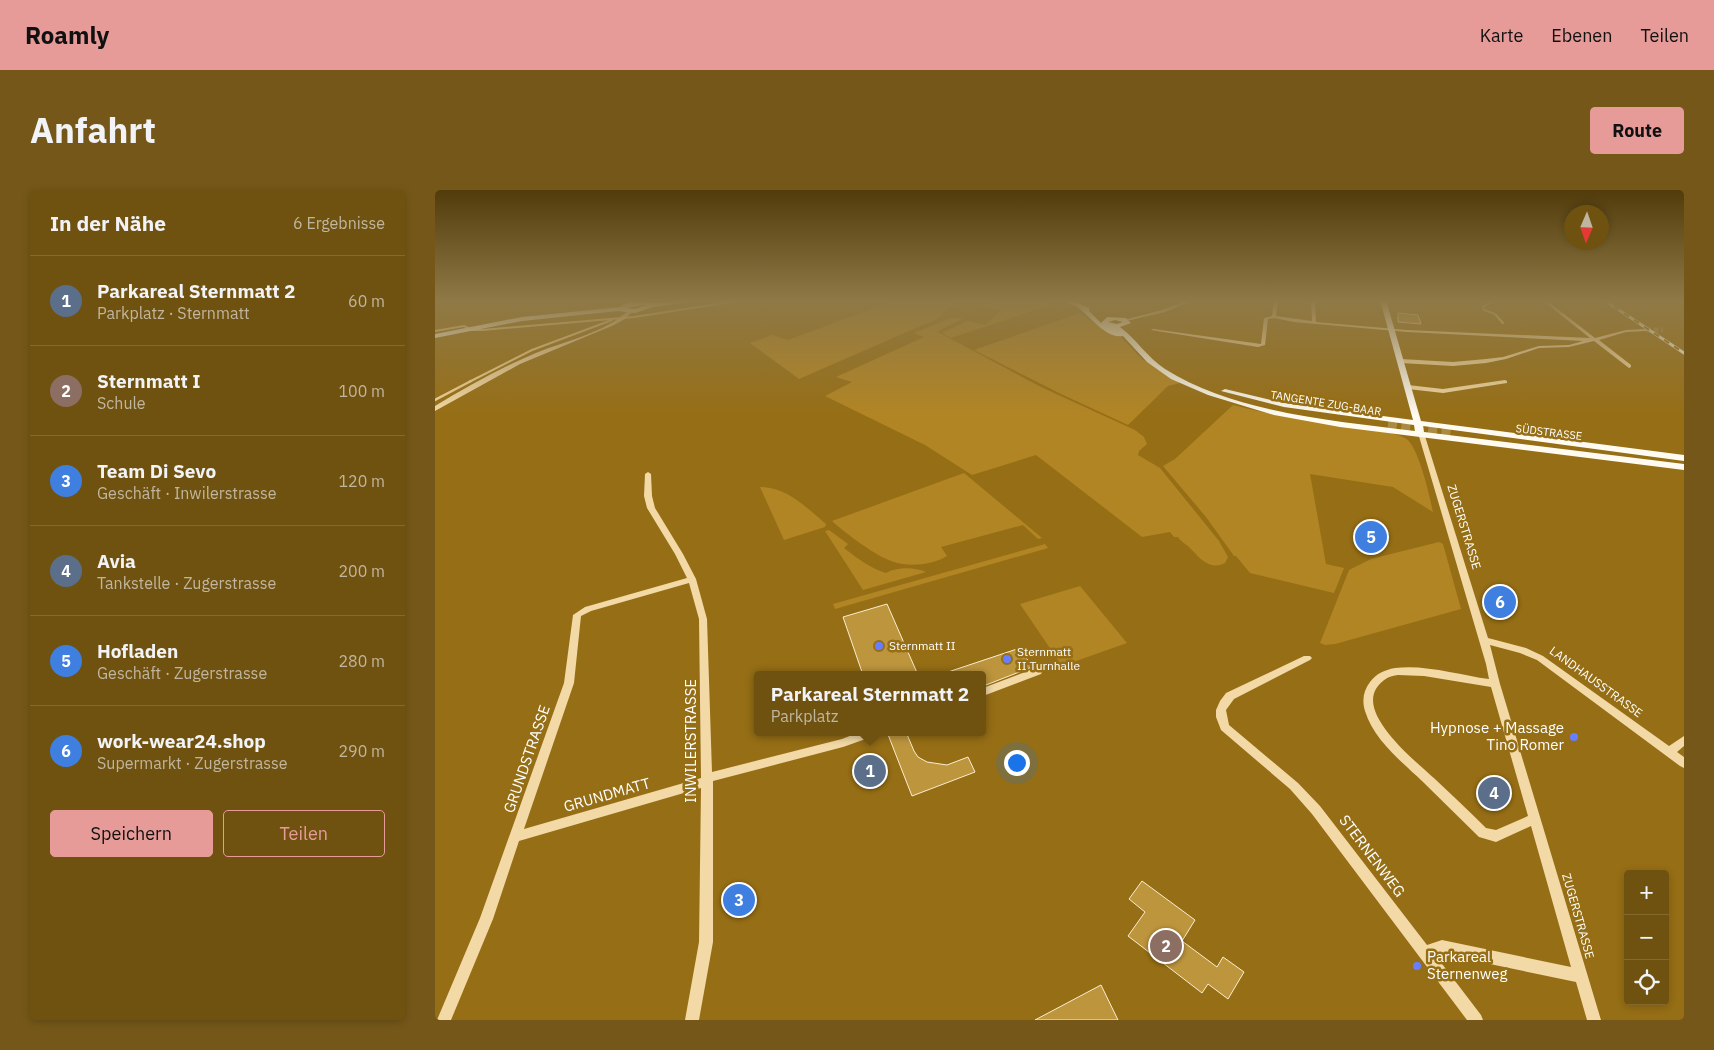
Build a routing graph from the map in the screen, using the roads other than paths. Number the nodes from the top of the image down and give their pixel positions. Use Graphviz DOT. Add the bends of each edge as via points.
graph roads {
  1 [pos="577,339"];
  2 [pos="1126,339"];
  3 [pos="1128,339"];
  4 [pos="1136,339"];
  5 [pos="1210,339"];
  6 [pos="1264,339"];
  7 [pos="1395,339"];
  8 [pos="1571,339"];
  9 [pos="1602,339"];
  10 [pos="1597,340"];
  11 [pos="1132,343"];
  12 [pos="1401,360"];
  13 [pos="1629,366"];
  14 [pos="1184,379"];
  15 [pos="1505,382"];
  16 [pos="1408,388"];
  17 [pos="435,408"];
  18 [pos="1418,423"];
  19 [pos="1387,424"];
  20 [pos="1451,432"];
  21 [pos="1421,433"];
  22 [pos="1684,462"];
  23 [pos="648,474"];
  24 [pos="692,579"];
  25 [pos="1484,640"];
  26 [pos="1307,658"];
  27 [pos="1038,671"];
  28 [pos="1495,684"];
  29 [pos="986,691"];
  30 [pos="862,736"];
  31 [pos="1684,740"];
  32 [pos="1669,752"];
  33 [pos="1684,763"];
  34 [pos="707,779"];
  35 [pos="1534,819"];
  36 [pos="515,837"];
  37 [pos="1425,953"];
  38 [pos="1581,976"];
  39 [pos="444,1020"];
  40 [pos="692,1020"];
  41 [pos="1476,1020"];
  42 [pos="1594,1020"];
  1 -- 17 [label="street" via="513,365"];
  2 -- 11 [label="main road"];
  3 -- 11 [label="main road, TANGENTE ZUG-BAAR"];
  4 -- 14 [label="main road, TANGENTE ZUG-BAAR"];
  5 -- 6 [label="street" via="1257,346 1263,345"];
  7 -- 12 [label="main road, ZUGERSTRASSE"];
  8 -- 10 [label="street"];
  9 -- 10 [label="street"];
  10 -- 12 [label="street" via="1569,346 1539,347 1486,362 1453,364"];
  10 -- 13 [label="street"];
  11 -- 14 [label="main road, TANGENTE ZUG-BAAR" via="1155,365"];
  12 -- 16 [label="main road, ZUGERSTRASSE"];
  14 -- 18 [label="main road" via="1284,405"];
  14 -- 19 [label="main road, TANGENTE ZUG-BAAR" via="1222,395 1260,404"];
  14 -- 21 [label="main road" via="1210,394 1258,409 1322,421"];
  15 -- 16 [label="street" via="1443,390"];
  16 -- 18 [label="main road, ZUGERSTRASSE"];
  18 -- 21 [label="main road, ZUGERSTRASSE"];
  18 -- 22 [label="main road"];
  20 -- 22 [label="main road, SÜDSTRASSE"];
  21 -- 22 [label="main road"];
  21 -- 25 [label="street, ZUGERSTRASSE"];
  23 -- 24 [label="street, INWILERSTRASSE" via="651,508"];
  24 -- 34 [label="street, INWILERSTRASSE" via="703,619"];
  24 -- 36 [label="street, GRUNDSTRASSE" via="588,609 577,616 569,683"];
  25 -- 28 [label="street, ZUGERSTRASSE"];
  25 -- 32 [label="street, LANDHAUSSTRASSE" via="1540,658"];
  26 -- 37 [label="street, STERNENWEG" via="1230,696 1221,705 1220,715 1225,727 1294,786 1316,810"];
  27 -- 29 [label="street"];
  28 -- 35 [label="street, ZUGERSTRASSE"];
  28 -- 35 [label="street" via="1408,671 1388,673 1375,681 1368,694 1369,705 1377,727 1390,743 1483,833 1496,836"];
  30 -- 34 [label="street, GRUNDMATT"];
  31 -- 32 [label="street"];
  32 -- 33 [label="street, LANDHAUSSTRASSE"];
  34 -- 36 [label="street, GRUNDMATT"];
  34 -- 40 [label="street, INWILERSTRASSE" via="705,942"];
  35 -- 38 [label="street, ZUGERSTRASSE"];
  36 -- 39 [label="street, GRUNDSTRASSE" via="486,919"];
  37 -- 38 [label="street" via="1442,947"];
  37 -- 41 [label="street, STERNENWEG"];
  38 -- 42 [label="street, ZUGERSTRASSE"];
}
